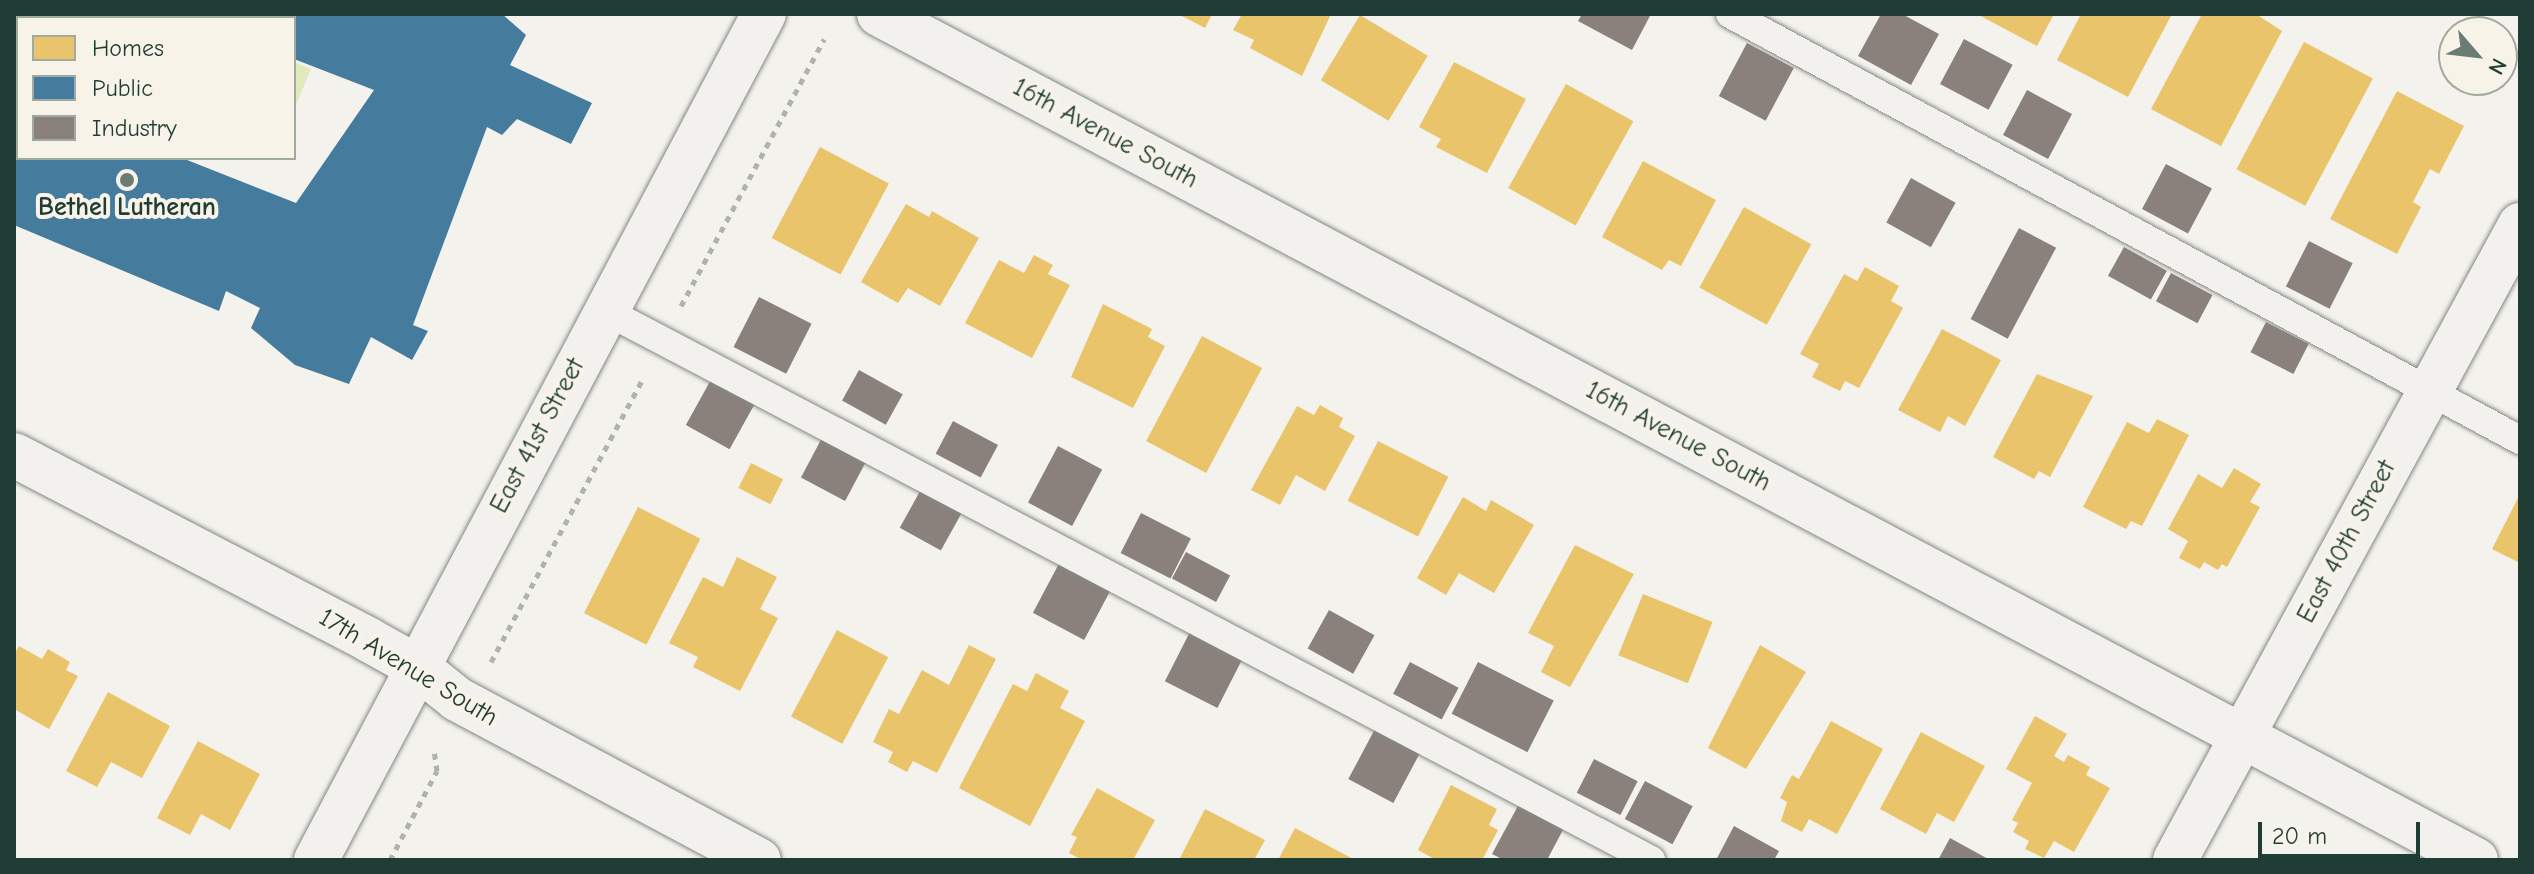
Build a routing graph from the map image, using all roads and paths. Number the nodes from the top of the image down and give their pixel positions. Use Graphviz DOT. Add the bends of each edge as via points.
graph roads {
  1 [pos="764,14"];
  2 [pos="879,14"];
  3 [pos="1730,14"];
  4 [pos="2520,225"];
  5 [pos="604,310"];
  6 [pos="2428,392"];
  7 [pos="2520,440"];
  8 [pos="14,455"];
  9 [pos="416,666"];
  10 [pos="2243,736"];
  11 [pos="434,749"];
  12 [pos="316,860"];
  13 [pos="390,860"];
  14 [pos="759,860"];
  15 [pos="1651,860"];
  16 [pos="2175,860"];
  17 [pos="2476,860"];
  1 -- 5 [label="street, East 41st Street"];
  2 -- 10 [label="street, 16th Avenue South"];
  3 -- 6 [label="lane"];
  4 -- 6 [label="street, East 40th Street"];
  5 -- 9 [label="street, East 41st Street"];
  5 -- 15 [label="lane"];
  6 -- 7 [label="lane"];
  6 -- 10 [label="street, East 40th Street"];
  8 -- 9 [label="street, 17th Avenue South"];
  9 -- 12 [label="street, East 41st Street"];
  9 -- 14 [label="street, 17th Avenue South" via="457,699"];
  10 -- 16 [label="street, East 40th Street"];
  10 -- 17 [label="street, 16th Avenue South"];
  11 -- 13 [label="path" via="437,771"];
}
